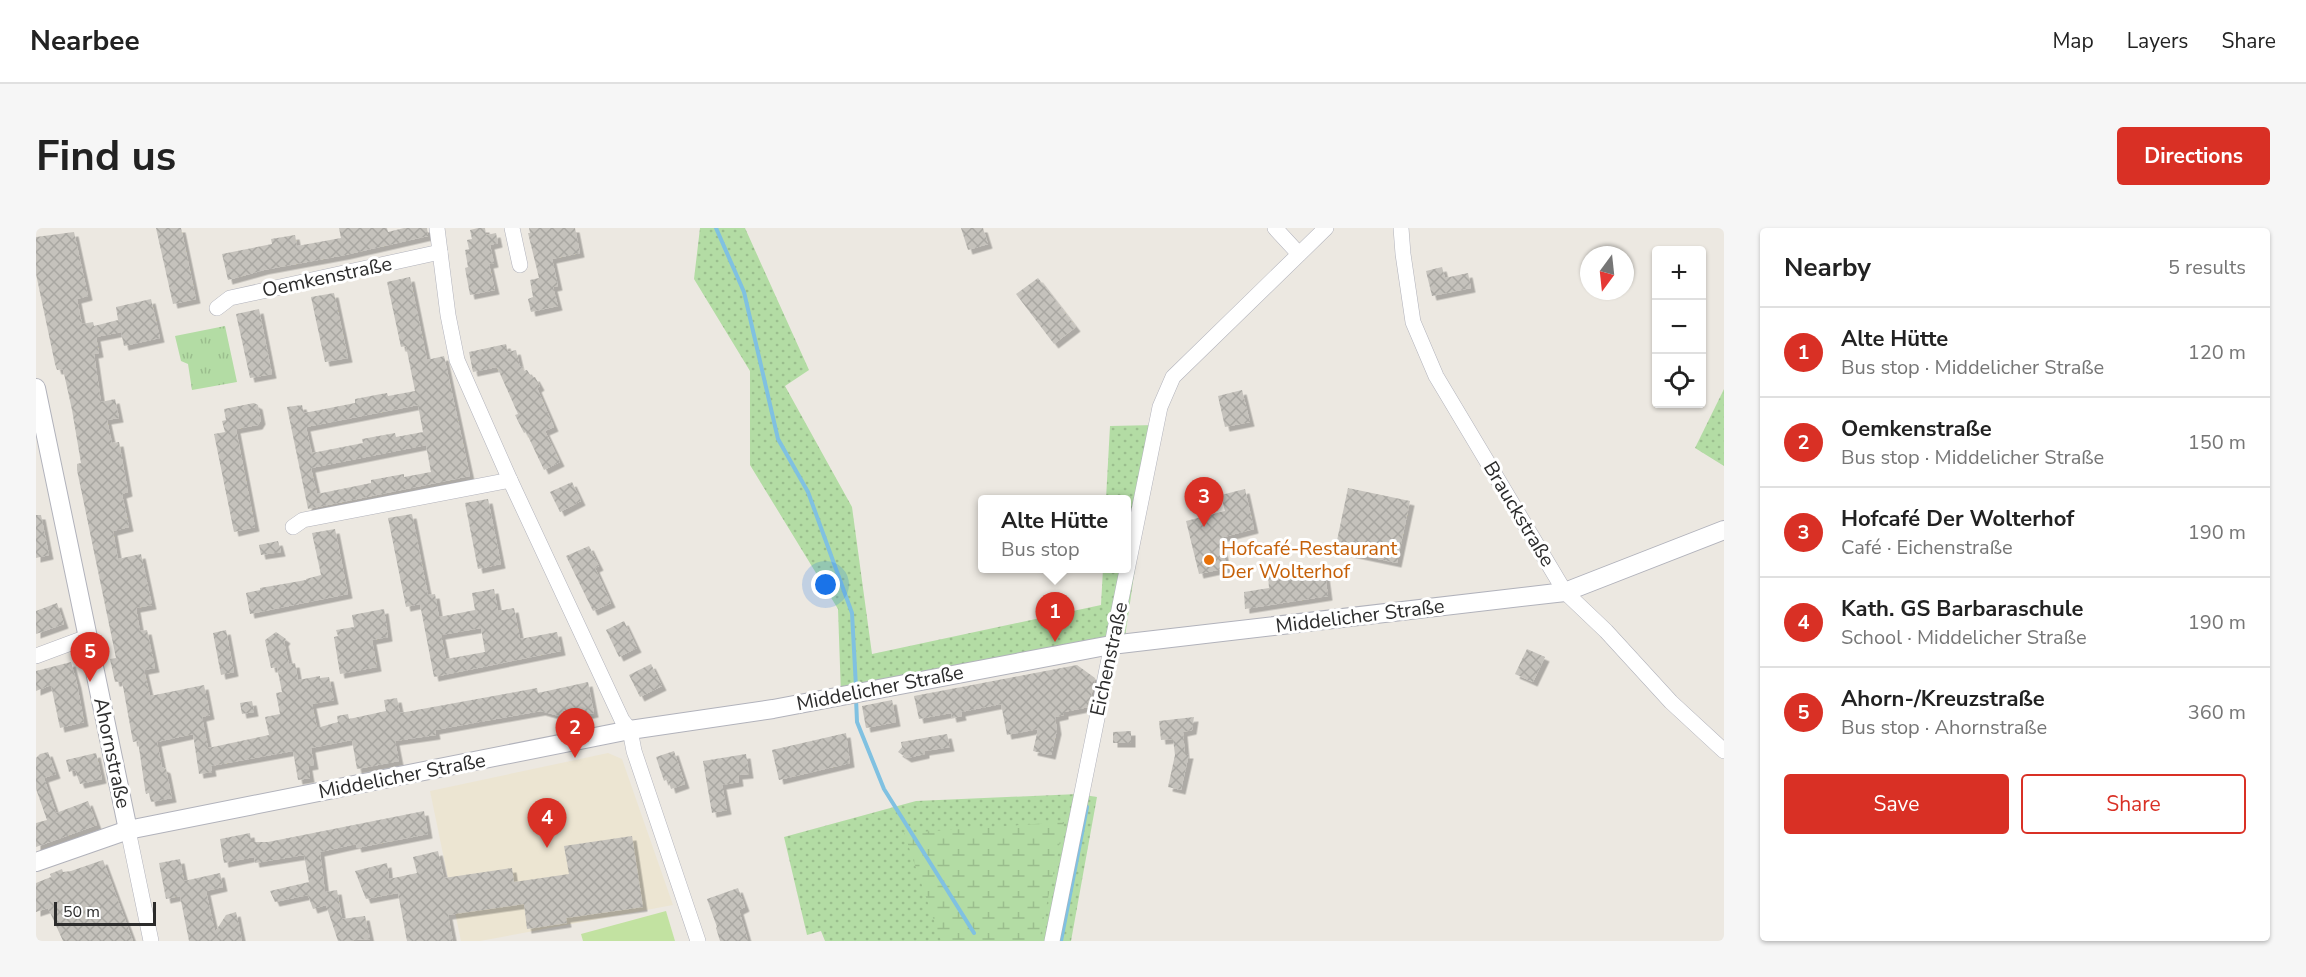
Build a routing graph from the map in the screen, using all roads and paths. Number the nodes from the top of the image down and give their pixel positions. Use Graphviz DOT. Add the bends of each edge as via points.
graph roads {
  1 [pos="437,228"];
  2 [pos="512,228"];
  3 [pos="1275,228"];
  4 [pos="1326,228"];
  5 [pos="1401,228"];
  6 [pos="440,252"];
  7 [pos="1299,254"];
  8 [pos="520,265"];
  9 [pos="217,308"];
  10 [pos="36,388"];
  11 [pos="510,480"];
  12 [pos="292,527"];
  13 [pos="1724,530"];
  14 [pos="1131,556"];
  15 [pos="1128,573"];
  16 [pos="1565,592"];
  17 [pos="87,637"];
  18 [pos="1111,645"];
  19 [pos="36,656"];
  20 [pos="630,730"];
  21 [pos="1724,752"];
  22 [pos="128,830"];
  23 [pos="36,862"];
  24 [pos="151,941"];
  25 [pos="698,941"];
  26 [pos="1052,941"];
  1 -- 6 [label="street"];
  2 -- 8 [label="street"];
  3 -- 7 [label="street"];
  4 -- 7 [label="street, Eichenstraße"];
  5 -- 16 [label="street, Brauckstraße" via="1413,322 1436,376"];
  6 -- 9 [label="street, Oemkenstraße" via="230,298"];
  6 -- 11 [label="street" via="458,360"];
  7 -- 14 [label="street, Eichenstraße" via="1173,377 1160,407"];
  10 -- 17 [label="street, Ahornstraße"];
  11 -- 12 [label="street" via="303,520"];
  11 -- 20 [label="street"];
  13 -- 16 [label="street, Middelicher Straße"];
  15 -- 18 [label="street, Eichenstraße"];
  16 -- 18 [label="street, Middelicher Straße"];
  16 -- 21 [label="street, Brauckstraße"];
  17 -- 19 [label="street"];
  17 -- 22 [label="street, Ahornstraße"];
  18 -- 20 [label="street, Middelicher Straße" via="773,709"];
  18 -- 26 [label="street, Eichenstraße"];
  20 -- 22 [label="street, Middelicher Straße"];
  20 -- 25 [label="street"];
  22 -- 23 [label="street, Middelicher Straße"];
  22 -- 24 [label="street, Ahornstraße"];
}
